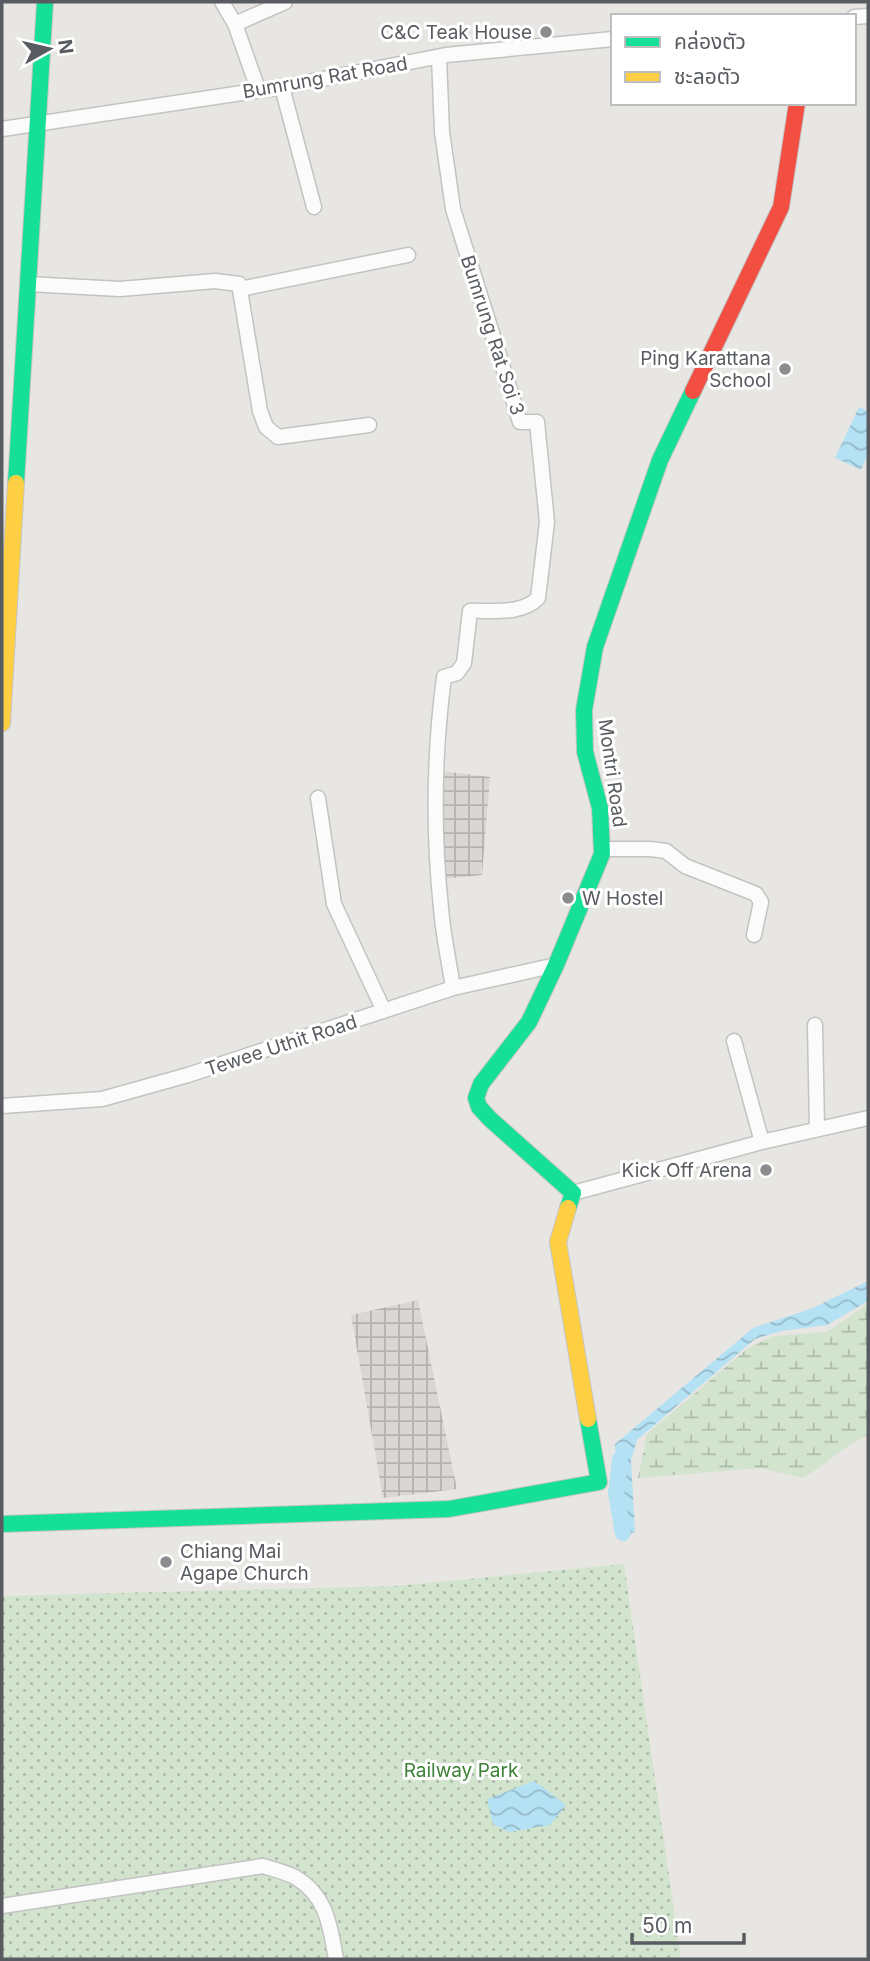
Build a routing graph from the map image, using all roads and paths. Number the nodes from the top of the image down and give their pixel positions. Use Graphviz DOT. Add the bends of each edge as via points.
graph roads {
  1 [pos="45,2"];
  2 [pos="222,2"];
  3 [pos="285,2"];
  4 [pos="235,24"];
  5 [pos="611,39"];
  6 [pos="439,57"];
  7 [pos="282,87"];
  8 [pos="258,89"];
  9 [pos="797,105"];
  10 [pos="38,123"];
  11 [pos="2,129"];
  12 [pos="314,207"];
  13 [pos="408,255"];
  14 [pos="28,284"];
  15 [pos="240,289"];
  16 [pos="369,425"];
  17 [pos="2,723"];
  18 [pos="318,797"];
  19 [pos="602,849"];
  20 [pos="754,935"];
  21 [pos="556,965"];
  22 [pos="453,988"];
  23 [pos="384,1011"];
  24 [pos="815,1025"];
  25 [pos="734,1041"];
  26 [pos="2,1106"];
  27 [pos="868,1118"];
  28 [pos="817,1129"];
  29 [pos="762,1142"];
  30 [pos="573,1193"];
  31 [pos="2,1524"];
  32 [pos="2,1906"];
  33 [pos="336,1959"];
  1 -- 10 [label="street"];
  2 -- 4 [label="street"];
  3 -- 4 [label="street"];
  4 -- 8 [label="street"];
  5 -- 6 [label="street, Bumrung Rat Road"];
  6 -- 7 [label="street, Bumrung Rat Road"];
  6 -- 22 [label="street, Bumrung Rat Soi 3" via="442,132 453,209 520,422 537,422 547,522 538,598 523,608 470,611 464,663 457,673 444,677 438,721 436,839"];
  7 -- 8 [label="street, Bumrung Rat Road"];
  7 -- 12 [label="street"];
  8 -- 10 [label="street, Bumrung Rat Road"];
  9 -- 19 [label="street, Montri Road" via="781,207 660,460 595,647 584,709 585,752 600,808"];
  10 -- 11 [label="street, Bumrung Rat Road"];
  10 -- 14 [label="street"];
  13 -- 15 [label="street"];
  14 -- 15 [label="street" via="120,289 215,282 239,285"];
  14 -- 17 [label="street"];
  15 -- 16 [label="street" via="266,426 278,437"];
  18 -- 23 [label="street" via="334,904"];
  19 -- 20 [label="street" via="666,851 685,866 756,894 761,902"];
  19 -- 21 [label="street, Montri Road"];
  21 -- 22 [label="street, Tewee Uthit Road"];
  21 -- 30 [label="street, Montri Road" via="529,1022 481,1084 476,1098 490,1119"];
  22 -- 23 [label="street, Tewee Uthit Road"];
  23 -- 26 [label="street, Tewee Uthit Road" via="102,1099"];
  24 -- 28 [label="street"];
  25 -- 29 [label="street"];
  27 -- 28 [label="street"];
  28 -- 29 [label="street"];
  29 -- 30 [label="street"];
  30 -- 31 [label="street" via="558,1242 599,1482 449,1509"];
  32 -- 33 [label="street" via="263,1866 295,1877 317,1897 329,1918"];
}
